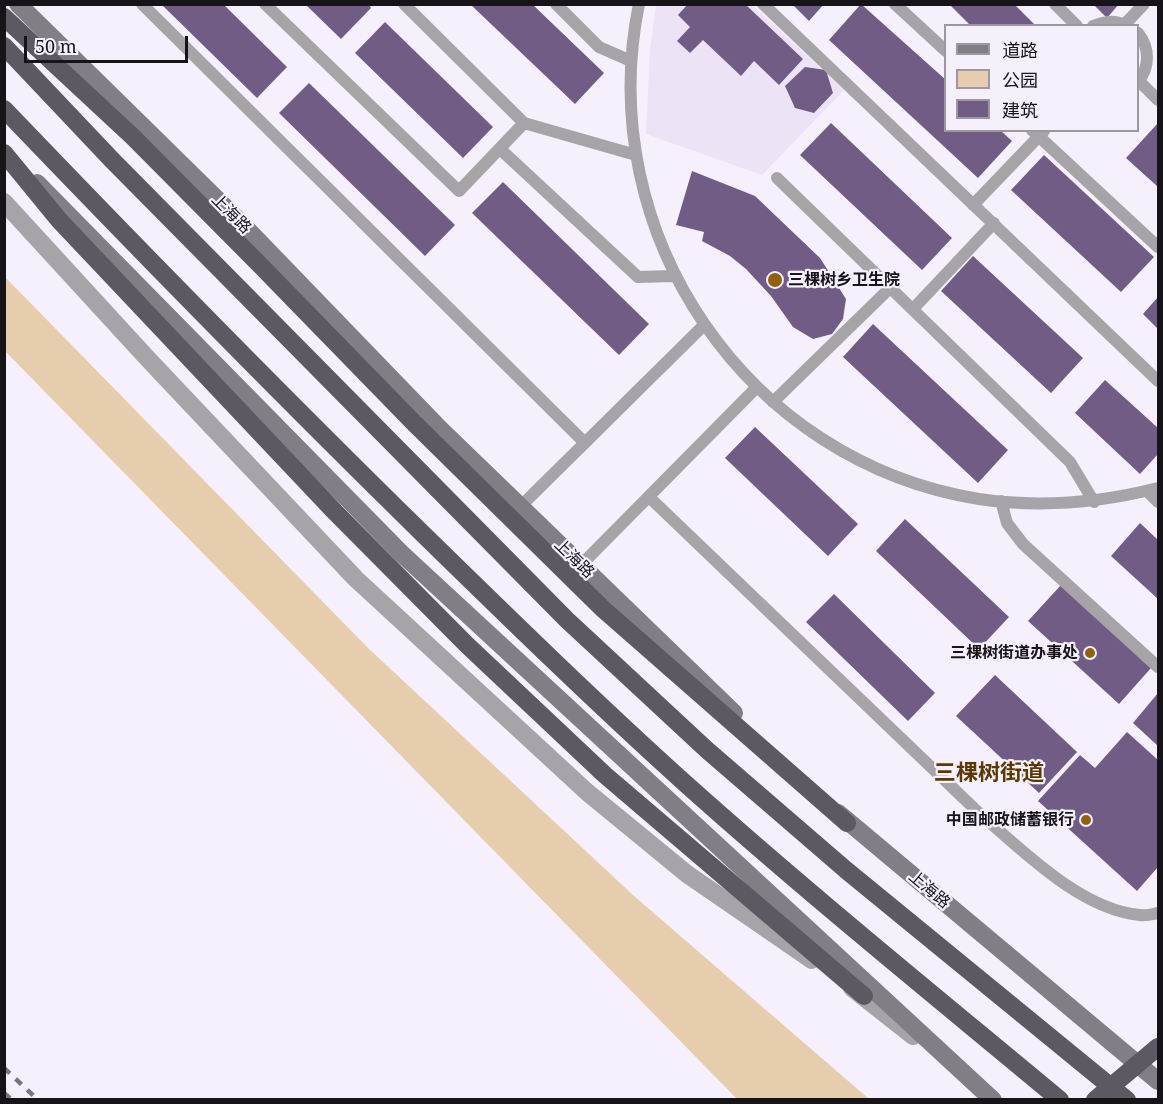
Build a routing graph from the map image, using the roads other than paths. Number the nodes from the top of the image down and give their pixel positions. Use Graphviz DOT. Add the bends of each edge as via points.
graph roads {
  1 [pos="18,4"];
  2 [pos="142,4"];
  3 [pos="265,4"];
  4 [pos="404,4"];
  5 [pos="555,4"];
  6 [pos="639,4"];
  7 [pos="764,4"];
  8 [pos="895,4"];
  9 [pos="1055,4"];
  10 [pos="1144,4"];
  11 [pos="4,17"];
  12 [pos="1075,24"];
  13 [pos="1097,24"];
  14 [pos="1123,24"];
  15 [pos="1127,24"];
  16 [pos="1139,36"];
  17 [pos="4,46"];
  18 [pos="944,50"];
  19 [pos="631,61"];
  20 [pos="1139,81"];
  21 [pos="1139,83"];
  22 [pos="1158,100"];
  23 [pos="4,109"];
  24 [pos="524,123"];
  25 [pos="1038,132"];
  26 [pos="500,149"];
  27 [pos="4,151"];
  28 [pos="636,155"];
  29 [pos="777,178"];
  30 [pos="4,202"];
  31 [pos="974,205"];
  32 [pos="994,224"];
  33 [pos="1158,247"];
  34 [pos="675,276"];
  35 [pos="890,288"];
  36 [pos="913,309"];
  37 [pos="704,325"];
  38 [pos="1158,381"];
  39 [pos="758,387"];
  40 [pos="773,402"];
  41 [pos="585,443"];
  42 [pos="1153,490"];
  43 [pos="649,497"];
  44 [pos="1001,501"];
  45 [pos="1094,501"];
  46 [pos="1158,502"];
  47 [pos="520,507"];
  48 [pos="581,566"];
  49 [pos="1158,667"];
  50 [pos="848,823"];
  51 [pos="1158,913"];
  52 [pos="864,996"];
  53 [pos="1158,1047"];
  54 [pos="1137,1065"];
  55 [pos="1158,1081"];
  56 [pos="991,1100"];
  57 [pos="1060,1100"];
  58 [pos="1095,1100"];
  59 [pos="1127,1100"];
  1 -- 47 [label="main road, 上海路" via="240,222"];
  2 -- 41 [label="lane"];
  3 -- 26 [label="lane" via="459,191"];
  4 -- 24 [label="lane"];
  5 -- 19 [label="lane" via="599,47"];
  6 -- 19 [label="lane"];
  7 -- 31 [label="lane"];
  8 -- 18 [label="lane"];
  9 -- 12 [label="lane"];
  10 -- 15 [label="lane"];
  11 -- 50 [label="highway" via="141,145 603,609"];
  13 -- 14 [label="lane"];
  16 -- 20 [label="lane" via="1148,60"];
  17 -- 59 [label="highway, bridge" via="162,212 567,620 707,750 846,870"];
  19 -- 28 [label="lane" via="630,99"];
  21 -- 22 [label="lane"];
  23 -- 57 [label="highway" via="295,409 538,647 685,784 819,901"];
  24 -- 26 [label="lane"];
  24 -- 28 [label="lane"];
  25 -- 31 [label="lane"];
  25 -- 33 [label="lane"];
  26 -- 34 [label="lane" via="638,277"];
  27 -- 52 [label="highway" via="59,220 467,645 605,775"];
  27 -- 56 [label="main road" via="401,553"];
  28 -- 34 [label="lane" via="649,212"];
  29 -- 35 [label="lane"];
  30 -- 52 [label="street" via="356,579 569,776 687,874"];
  31 -- 32 [label="lane"];
  32 -- 36 [label="lane"];
  32 -- 38 [label="lane"];
  34 -- 37 [label="lane"];
  35 -- 36 [label="lane"];
  35 -- 40 [label="lane"];
  36 -- 45 [label="lane" via="1070,462"];
  37 -- 39 [label="lane"];
  37 -- 41 [label="lane"];
  39 -- 40 [label="lane"];
  39 -- 43 [label="lane"];
  40 -- 44 [label="lane" via="803,426 869,465 942,491"];
  41 -- 47 [label="lane"];
  42 -- 45 [label="lane"];
  42 -- 46 [label="lane"];
  43 -- 48 [label="lane"];
  43 -- 51 [label="lane" via="1021,849 1090,898 1142,916"];
  44 -- 45 [label="lane"];
  44 -- 49 [label="lane" via="1007,523 1023,544"];
  47 -- 48 [label="main road, 上海路"];
  48 -- 50 [label="main road, 上海路"];
  50 -- 54 [label="main road, 上海路"];
  52 -- 56 [label="street"];
  53 -- 54 [label="highway"];
  54 -- 55 [label="main road, 上海路"];
  54 -- 58 [label="highway"];
}
